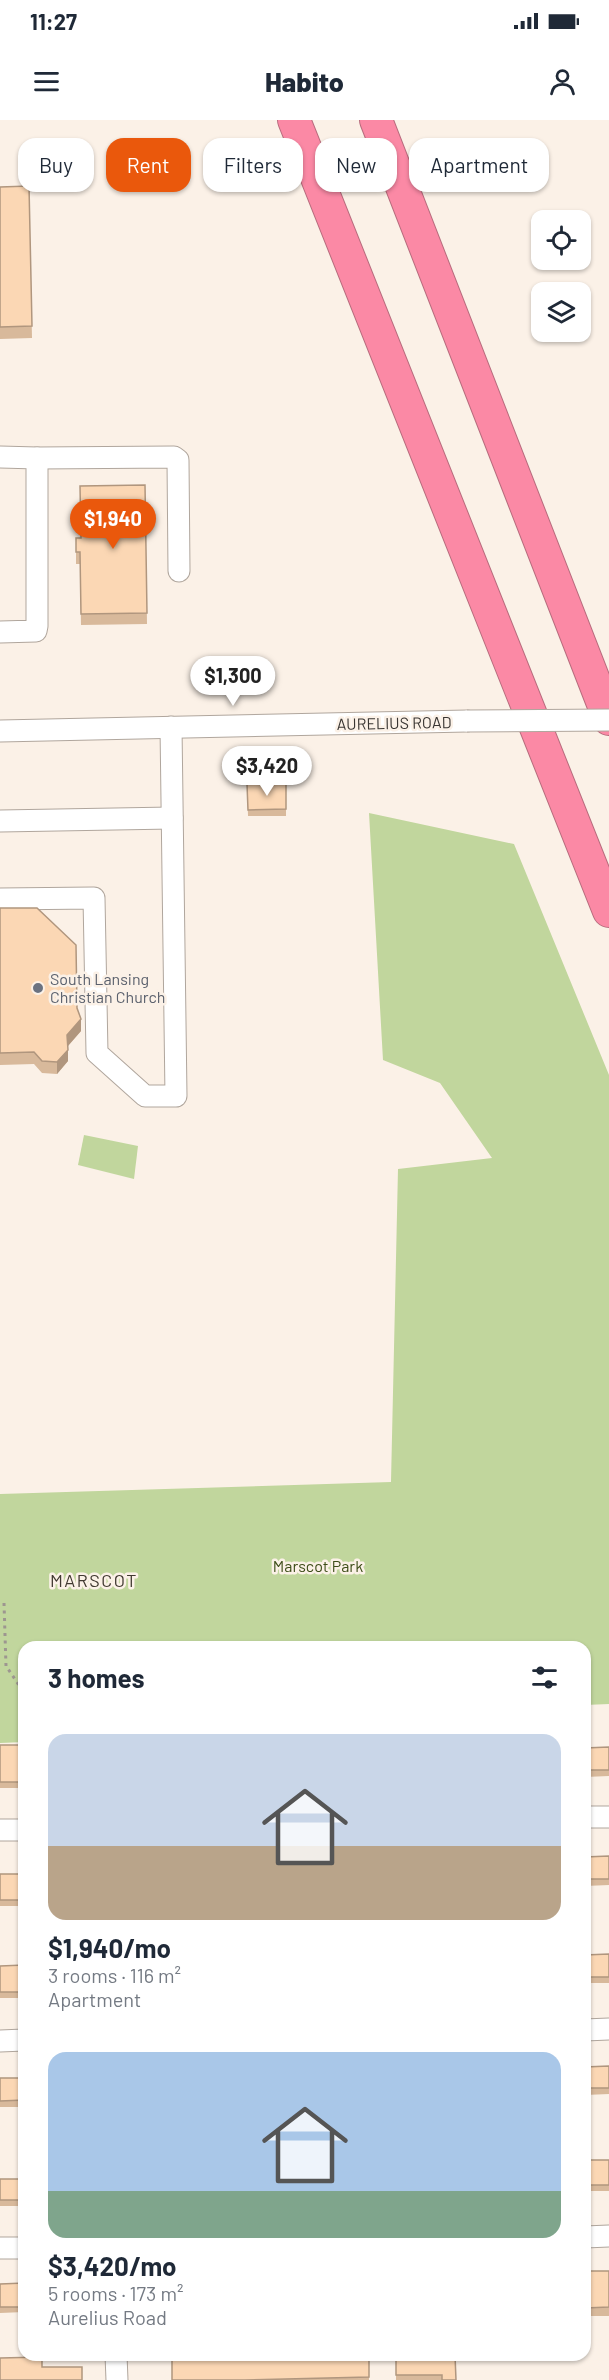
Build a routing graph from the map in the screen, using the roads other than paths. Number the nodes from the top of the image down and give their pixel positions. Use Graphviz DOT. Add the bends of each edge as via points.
graph roads {
  1 [pos="294,120"];
  2 [pos="376,120"];
  3 [pos="0,457"];
  4 [pos="37,458"];
  5 [pos="179,571"];
  6 [pos="0,632"];
  7 [pos="609,719"];
  8 [pos="171,728"];
  9 [pos="0,731"];
  10 [pos="172,818"];
  11 [pos="0,820"];
  12 [pos="0,899"];
  13 [pos="609,911"];
  14 [pos="591,1817"];
  15 [pos="609,1817"];
  16 [pos="0,1830"];
  17 [pos="18,1830"];
  18 [pos="609,2029"];
  19 [pos="591,2030"];
  20 [pos="18,2040"];
  21 [pos="0,2041"];
  22 [pos="609,2236"];
  23 [pos="591,2237"];
  24 [pos="0,2248"];
  25 [pos="18,2248"];
  26 [pos="116,2361"];
  27 [pos="117,2380"];
  1 -- 13 [label="highway"];
  2 -- 7 [label="highway"];
  3 -- 4 [label="street"];
  4 -- 5 [label="street" via="178,460"];
  4 -- 6 [label="street" via="38,626 36,631"];
  7 -- 8 [label="street, AURELIUS ROAD, bridge"];
  8 -- 9 [label="street, AURELIUS ROAD"];
  8 -- 10 [label="street"];
  10 -- 11 [label="street"];
  10 -- 12 [label="street" via="176,1096 145,1096 97,1053 94,898"];
  14 -- 15 [label="street"];
  16 -- 17 [label="street"];
  18 -- 19 [label="street"];
  20 -- 21 [label="street"];
  22 -- 23 [label="street"];
  24 -- 25 [label="street"];
  26 -- 27 [label="street"];
}
